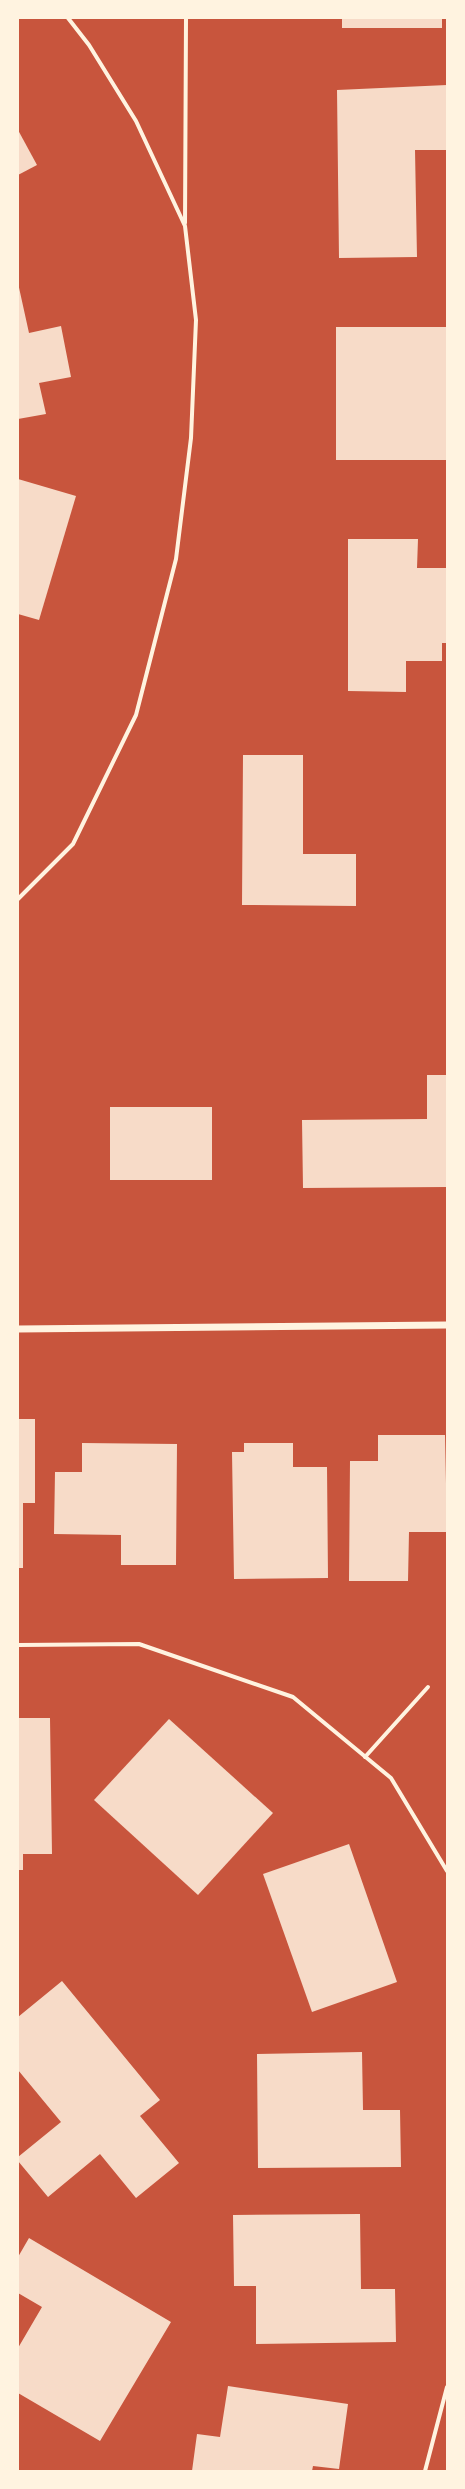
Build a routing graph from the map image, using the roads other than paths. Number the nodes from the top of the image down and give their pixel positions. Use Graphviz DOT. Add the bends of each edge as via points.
graph roads {
  1 [pos="68,18"];
  2 [pos="186,18"];
  3 [pos="185,226"];
  4 [pos="18,899"];
  5 [pos="447,1325"];
  6 [pos="18,1329"];
  7 [pos="18,1645"];
  8 [pos="428,1687"];
  9 [pos="365,1757"];
  10 [pos="447,1871"];
  11 [pos="447,2387"];
  12 [pos="425,2471"];
  1 -- 3 [label="street" via="89,45 136,121"];
  2 -- 3 [label="street"];
  3 -- 4 [label="street" via="196,320 191,438 174,567 136,715 73,844"];
  5 -- 6 [label="street"];
  7 -- 9 [label="street" via="139,1644 293,1697"];
  8 -- 9 [label="street"];
  9 -- 10 [label="street" via="391,1778"];
  11 -- 12 [label="street"];
}
